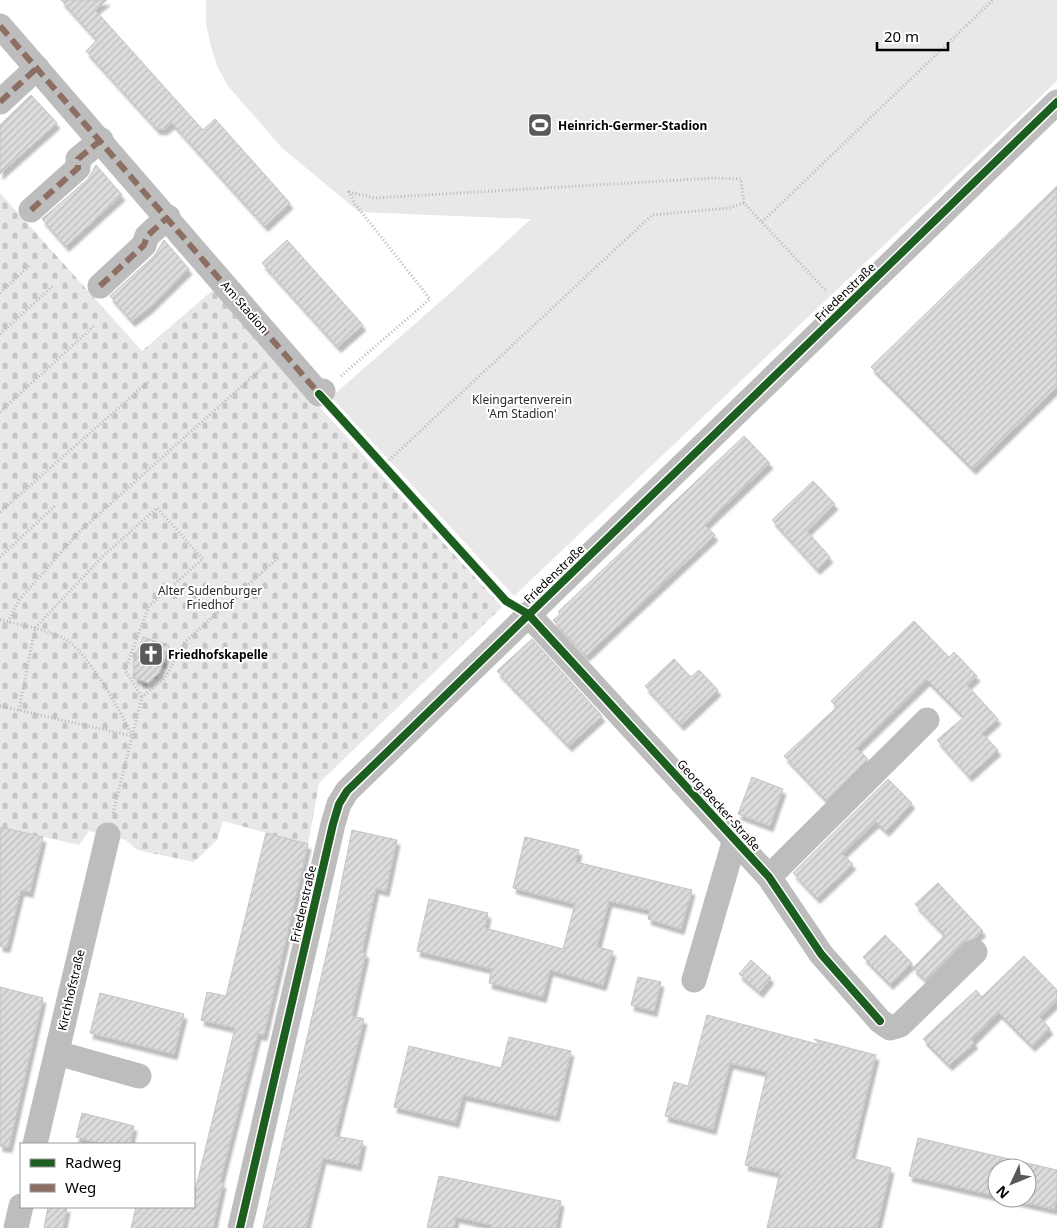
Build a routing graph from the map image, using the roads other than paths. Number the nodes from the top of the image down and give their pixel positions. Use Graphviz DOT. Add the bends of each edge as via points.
graph roads {
  1 [pos="0,26"];
  2 [pos="37,68"];
  3 [pos="0,102"];
  4 [pos="1054,111"];
  5 [pos="101,140"];
  6 [pos="31,210"];
  7 [pos="168,217"];
  8 [pos="100,286"];
  9 [pos="321,392"];
  10 [pos="528,614"];
  11 [pos="927,720"];
  12 [pos="108,835"];
  13 [pos="735,839"];
  14 [pos="769,877"];
  15 [pos="975,952"];
  16 [pos="694,980"];
  17 [pos="56,1053"];
  18 [pos="139,1076"];
  19 [pos="36,1143"];
  20 [pos="21,1208"];
  21 [pos="16,1228"];
  22 [pos="240,1228"];
  1 -- 2 [label="street, Am Stadion"];
  2 -- 3 [label="street"];
  2 -- 5 [label="street, Am Stadion"];
  4 -- 10 [label="street, Friedenstraße"];
  5 -- 6 [label="street" via="78,159 78,168"];
  5 -- 7 [label="street, Am Stadion"];
  7 -- 8 [label="street" via="147,236 144,245"];
  7 -- 9 [label="street, Am Stadion"];
  10 -- 13 [label="street, Georg-Becker-Straße"];
  10 -- 22 [label="street, Friedenstraße" via="363,774 340,804"];
  11 -- 14 [label="street"];
  12 -- 17 [label="street, Kirchhofstraße"];
  13 -- 14 [label="street, Georg-Becker-Straße"];
  13 -- 16 [label="street"];
  14 -- 15 [label="street, Georg-Becker-Straße" via="821,954 880,1021 890,1028 900,1025"];
  17 -- 18 [label="street"];
  17 -- 19 [label="street, Kirchhofstraße"];
  20 -- 21 [label="street"];
}
